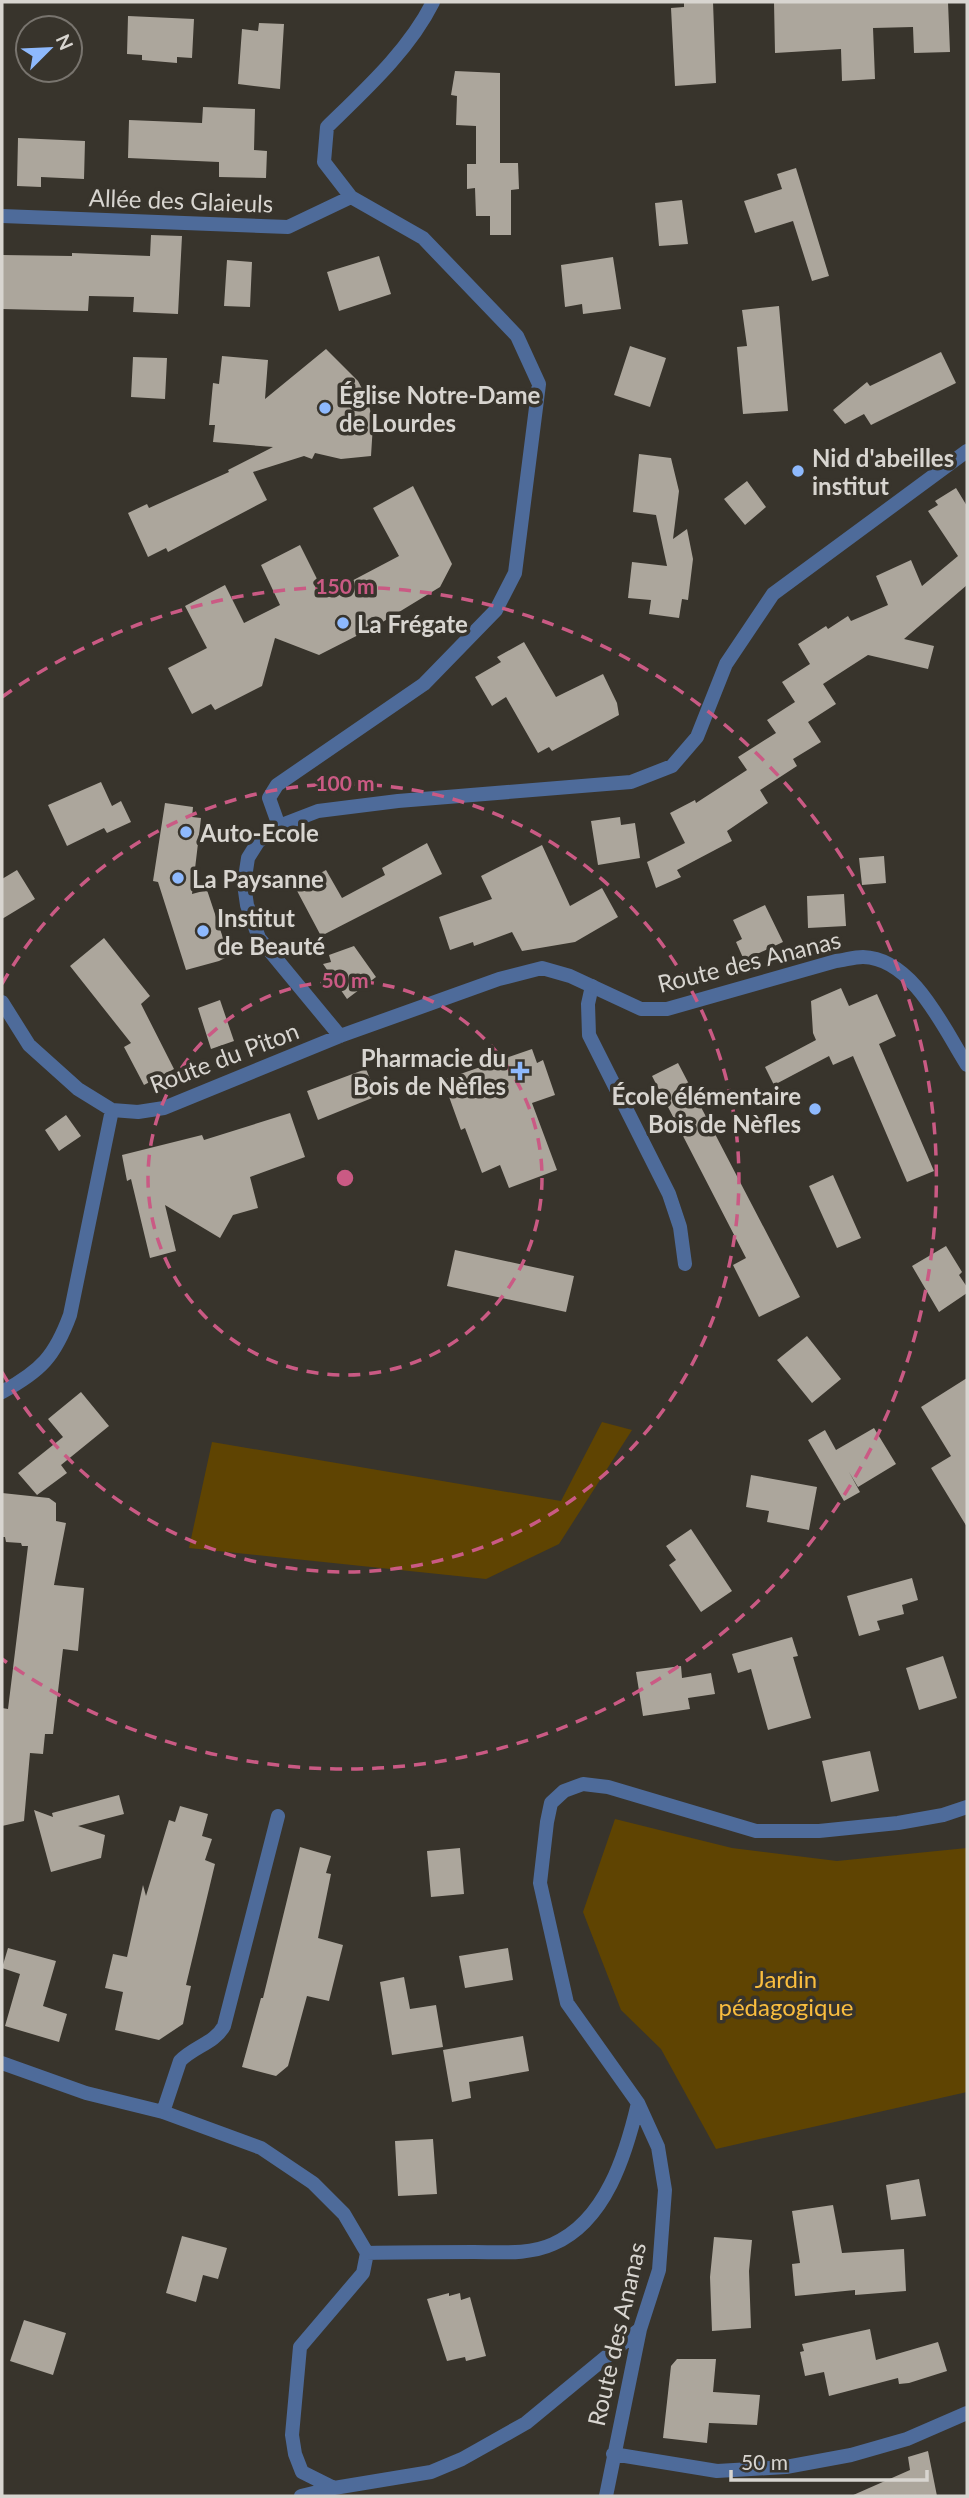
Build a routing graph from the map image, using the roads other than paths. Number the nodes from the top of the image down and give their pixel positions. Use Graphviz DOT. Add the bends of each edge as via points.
graph roads {
  1 [pos="433,2"];
  2 [pos="351,197"];
  3 [pos="2,216"];
  4 [pos="967,451"];
  5 [pos="279,825"];
  6 [pos="592,986"];
  7 [pos="2,1002"];
  8 [pos="340,1036"];
  9 [pos="967,1065"];
  10 [pos="112,1110"];
  11 [pos="685,1265"];
  12 [pos="2,1392"];
  13 [pos="967,1807"];
  14 [pos="278,1816"];
  15 [pos="2,2063"];
  16 [pos="638,2103"];
  17 [pos="163,2112"];
  18 [pos="367,2253"];
  19 [pos="640,2329"];
  20 [pos="967,2413"];
  21 [pos="613,2454"];
  22 [pos="334,2488"];
  23 [pos="300,2496"];
  24 [pos="606,2496"];
  1 -- 2 [label="street" via="421,27 327,127 324,162"];
  2 -- 3 [label="street, Allée des Glaieuls" via="288,227"];
  2 -- 5 [label="street" via="423,238 517,336 539,384 515,573 496,610 424,684 277,785 269,799"];
  4 -- 5 [label="street" via="773,594 726,664 697,737 672,766 631,782 318,811"];
  5 -- 8 [label="street" via="258,842 248,858 247,905 259,938"];
  6 -- 8 [label="street, Route des Ananas" via="542,968"];
  6 -- 9 [label="street, Route des Ananas" via="642,1009 667,1009 864,957 890,964 913,981"];
  6 -- 11 [label="street" via="589,1035 669,1194"];
  7 -- 10 [label="street" via="29,1045 78,1089"];
  8 -- 10 [label="street, Route du Piton" via="164,1108"];
  10 -- 12 [label="street" via="61,1341 38,1370"];
  13 -- 16 [label="street, Route des Ananas" via="898,1823 819,1831 756,1831 608,1787 583,1784 564,1791 551,1803 540,1883 567,2003"];
  14 -- 17 [label="street" via="224,2026 180,2061"];
  15 -- 17 [label="street" via="86,2093"];
  16 -- 18 [label="street" via="614,2176 588,2220 565,2238 524,2252"];
  16 -- 19 [label="street, Route des Ananas" via="658,2147 665,2190 659,2270"];
  17 -- 18 [label="street" via="261,2148 303,2176 344,2214"];
  18 -- 22 [label="street" via="363,2273 300,2347 292,2435 295,2454 302,2472"];
  19 -- 21 [label="street, Route des Ananas"];
  19 -- 22 [label="street" via="526,2423 463,2459 431,2472"];
  20 -- 21 [label="street" via="907,2439 786,2468 717,2471"];
  21 -- 24 [label="street, Route des Ananas"];
  22 -- 23 [label="street"];
}
